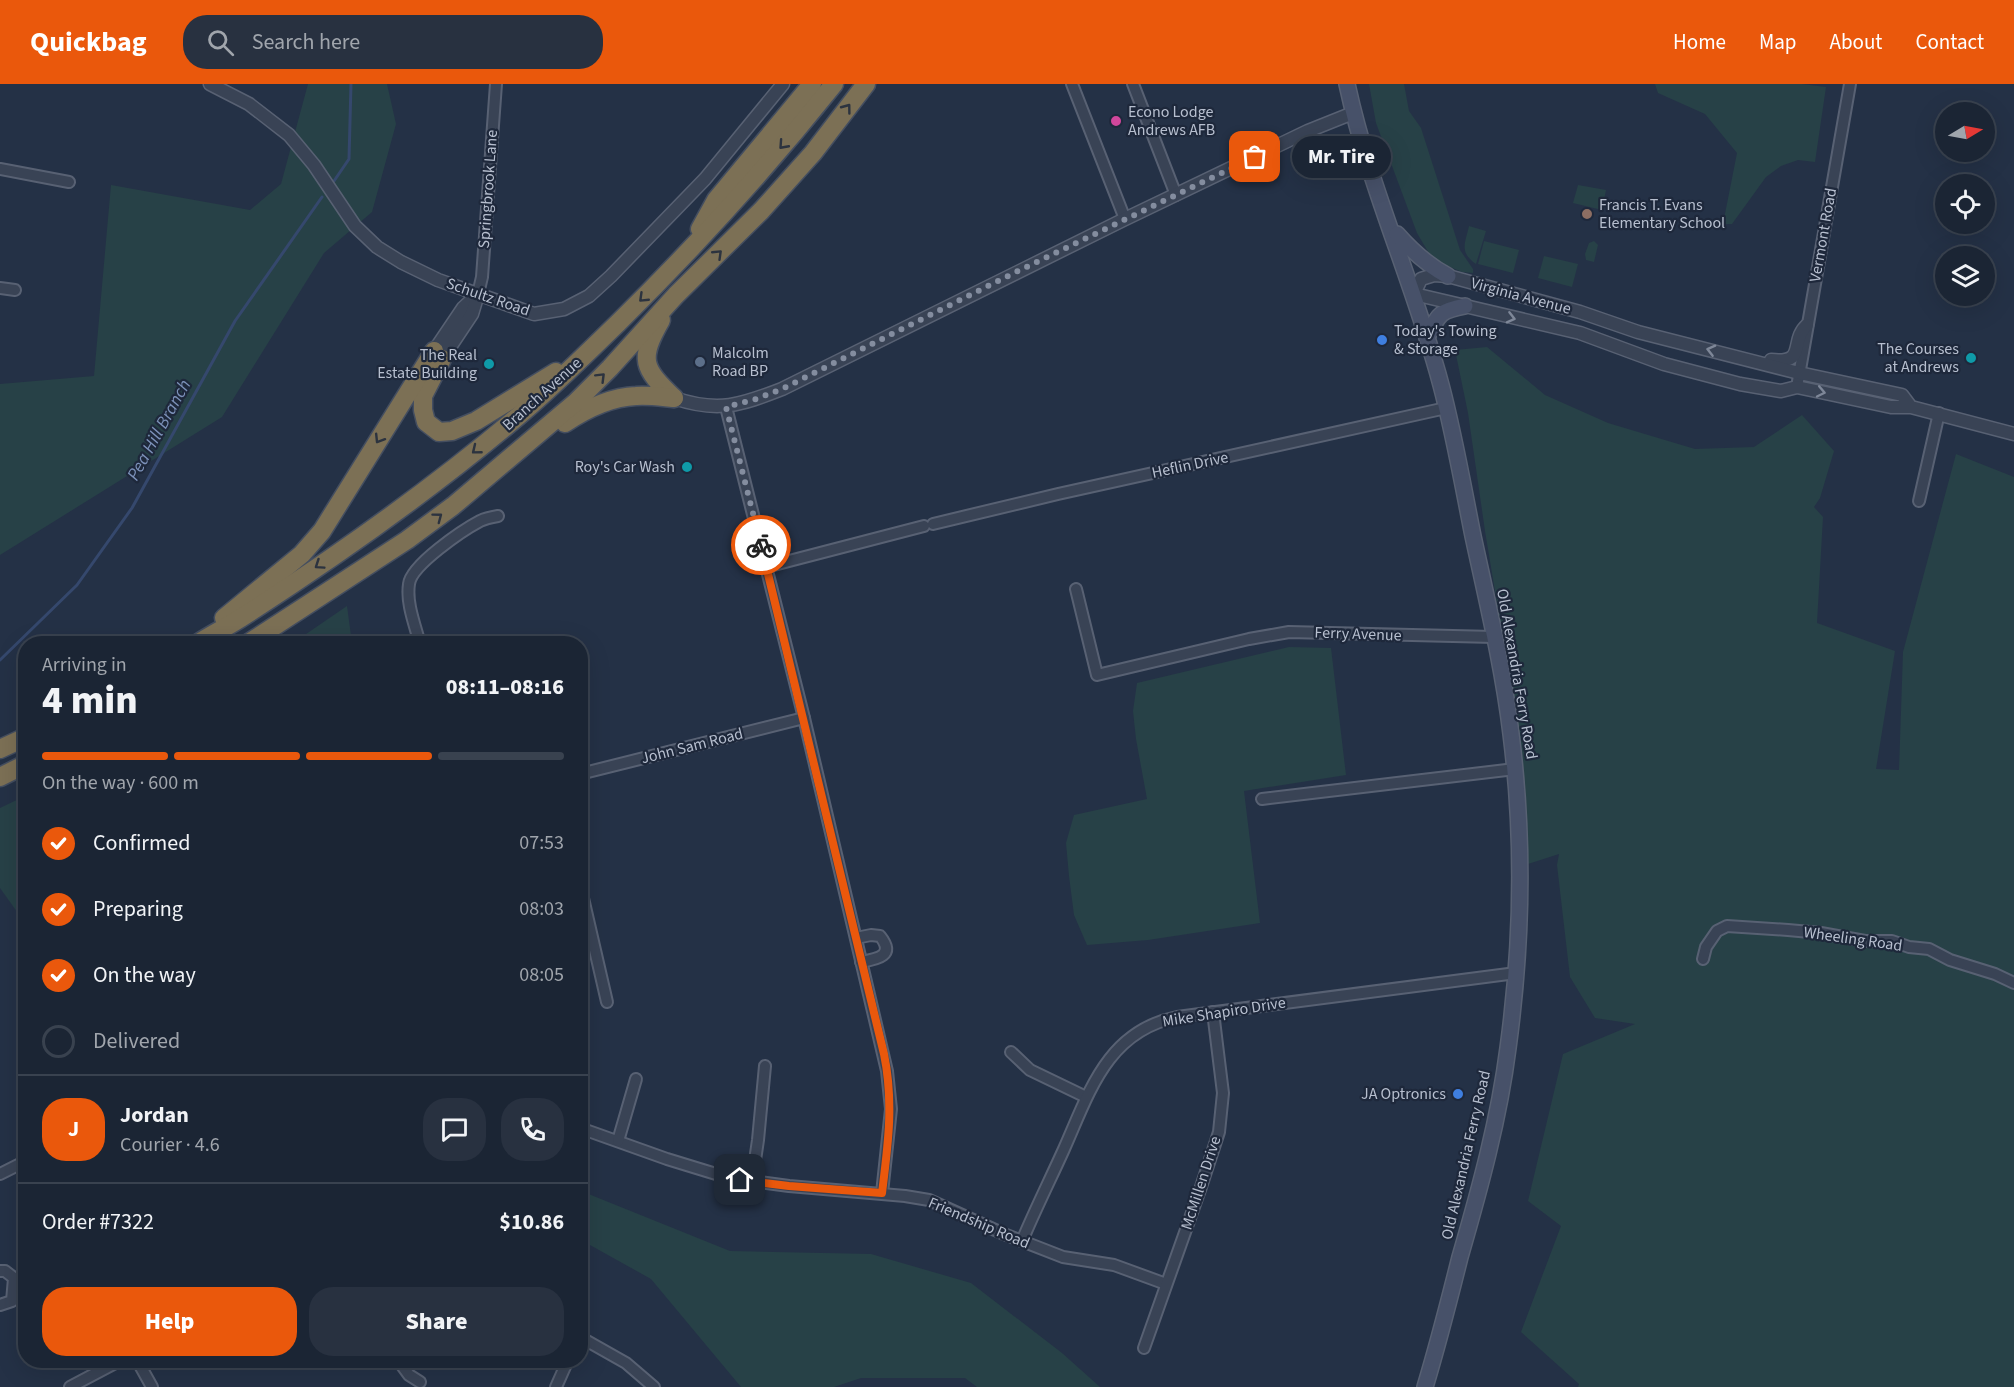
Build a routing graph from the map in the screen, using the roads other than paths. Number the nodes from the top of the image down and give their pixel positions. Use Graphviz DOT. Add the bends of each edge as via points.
graph roads {
  1 [pos="210,84"];
  2 [pos="496,84"];
  3 [pos="783,84"];
  4 [pos="812,84"];
  5 [pos="834,84"];
  6 [pos="866,84"];
  7 [pos="1072,84"];
  8 [pos="1133,84"];
  9 [pos="1347,84"];
  10 [pos="1849,84"];
  11 [pos="1353,112"];
  12 [pos="0,169"];
  13 [pos="69,182"];
  14 [pos="1176,195"];
  15 [pos="1125,219"];
  16 [pos="1390,226"];
  17 [pos="684,257"];
  18 [pos="1448,276"];
  19 [pos="0,288"];
  20 [pos="15,290"];
  21 [pos="478,294"];
  22 [pos="1414,294"];
  23 [pos="676,295"];
  24 [pos="1465,306"];
  25 [pos="1807,325"];
  26 [pos="1427,337"];
  27 [pos="438,355"];
  28 [pos="584,356"];
  29 [pos="1757,362"];
  30 [pos="1799,374"];
  31 [pos="1797,387"];
  32 [pos="674,398"];
  33 [pos="726,407"];
  34 [pos="1911,407"];
  35 [pos="1446,408"];
  36 [pos="1939,413"];
  37 [pos="2014,434"];
  38 [pos="494,471"];
  39 [pos="1919,501"];
  40 [pos="498,516"];
  41 [pos="766,567"];
  42 [pos="1076,590"];
  43 [pos="202,636"];
  44 [pos="211,636"];
  45 [pos="259,636"];
  46 [pos="418,636"];
  47 [pos="1494,637"];
  48 [pos="804,718"];
  49 [pos="18,741"];
  50 [pos="0,749"];
  51 [pos="18,768"];
  52 [pos="1515,770"];
  53 [pos="588,772"];
  54 [pos="0,777"];
  55 [pos="1262,799"];
  56 [pos="588,920"];
  57 [pos="856,938"];
  58 [pos="1703,959"];
  59 [pos="861,963"];
  60 [pos="1516,973"];
  61 [pos="2014,983"];
  62 [pos="607,1002"];
  63 [pos="1213,1012"];
  64 [pos="1011,1052"];
  65 [pos="765,1066"];
  66 [pos="636,1079"];
  67 [pos="1086,1097"];
  68 [pos="588,1131"];
  69 [pos="618,1141"];
  70 [pos="18,1165"];
  71 [pos="0,1174"];
  72 [pos="752,1181"];
  73 [pos="882,1193"];
  74 [pos="1022,1241"];
  75 [pos="0,1271"];
  76 [pos="18,1277"];
  77 [pos="18,1284"];
  78 [pos="1166,1284"];
  79 [pos="0,1305"];
  80 [pos="588,1340"];
  81 [pos="1144,1348"];
  82 [pos="105,1368"];
  83 [pos="141,1368"];
  84 [pos="404,1368"];
  85 [pos="564,1368"];
  86 [pos="420,1382"];
  87 [pos="70,1387"];
  88 [pos="152,1387"];
  89 [pos="556,1387"];
  90 [pos="654,1387"];
  91 [pos="1425,1387"];
  1 -- 21 [label="street, Schultz Road" via="249,104 289,135 314,165 342,210 377,247 438,280"];
  2 -- 21 [label="street, Springbrook Lane"];
  3 -- 21 [label="street, Schultz Road" via="705,178 590,296 564,309 534,314"];
  4 -- 17 [label="highway" via="716,200"];
  5 -- 17 [label="highway, Branch Avenue, one-way"];
  23 -- 6 [label="highway, Branch Avenue, one-way" via="761,211 813,153"];
  7 -- 15 [label="street"];
  8 -- 14 [label="street"];
  9 -- 11 [label="main road, Old Alexandria Ferry Road"];
  10 -- 25 [label="street, Vermont Road"];
  11 -- 14 [label="street"];
  11 -- 16 [label="main road, Old Alexandria Ferry Road"];
  12 -- 13 [label="street"];
  14 -- 15 [label="street"];
  15 -- 33 [label="street" via="782,389"];
  16 -- 18 [label="main road" via="1427,264"];
  16 -- 22 [label="main road, Old Alexandria Ferry Road"];
  17 -- 28 [label="highway, Branch Avenue, one-way"];
  18 -- 22 [label="street, Virginia Avenue" via="1421,279"];
  29 -- 18 [label="street, Virginia Avenue, one-way" via="1638,332"];
  19 -- 20 [label="street"];
  21 -- 27 [label="street" via="463,308"];
  22 -- 24 [label="street, Virginia Avenue"];
  22 -- 26 [label="main road, Old Alexandria Ferry Road"];
  23 -- 32 [label="highway" via="647,351 648,369"];
  38 -- 23 [label="highway, Branch Avenue, one-way" via="576,402"];
  24 -- 26 [label="main road" via="1443,312"];
  24 -- 31 [label="street, Virginia Avenue, one-way" via="1580,333 1664,364 1740,384 1781,391"];
  25 -- 29 [label="street" via="1801,330 1797,351 1789,359"];
  25 -- 30 [label="street, Vermont Road"];
  26 -- 35 [label="main road, Old Alexandria Ferry Road"];
  27 -- 28 [label="highway" via="423,396 423,410 426,422 439,432 476,421"];
  27 -- 43 [label="highway, one-way" via="322,531 302,554"];
  28 -- 44 [label="highway, Branch Avenue, one-way" via="433,483"];
  29 -- 30 [label="street, Virginia Avenue"];
  30 -- 31 [label="street, Vermont Road"];
  30 -- 34 [label="street, Virginia Avenue" via="1902,395"];
  31 -- 34 [label="street, Virginia Avenue, one-way" via="1891,407"];
  32 -- 33 [label="street"];
  32 -- 38 [label="highway" via="636,396 610,400 579,414"];
  33 -- 41 [label="street"];
  34 -- 36 [label="street, Virginia Avenue"];
  35 -- 41 [label="street, Heflin Drive" via="1058,494"];
  35 -- 47 [label="main road, Old Alexandria Ferry Road"];
  36 -- 37 [label="street, Virginia Avenue"];
  36 -- 39 [label="street"];
  45 -- 38 [label="highway, Branch Avenue, one-way" via="407,540"];
  40 -- 46 [label="street" via="475,524 414,572 409,592"];
  41 -- 48 [label="street"];
  42 -- 47 [label="street, Ferry Avenue" via="1097,675 1272,634"];
  47 -- 52 [label="main road, Old Alexandria Ferry Road"];
  48 -- 53 [label="street, John Sam Road"];
  48 -- 57 [label="street"];
  49 -- 50 [label="highway"];
  51 -- 54 [label="highway"];
  52 -- 55 [label="street"];
  52 -- 60 [label="main road, Old Alexandria Ferry Road" via="1519,868"];
  56 -- 62 [label="street"];
  57 -- 59 [label="street"];
  57 -- 59 [label="street" via="880,936 886,947 882,958"];
  58 -- 61 [label="street, Wheeling Road" via="1717,931 1727,926 1788,930 1929,949"];
  59 -- 73 [label="street" via="889,1082 890,1124"];
  60 -- 63 [label="street, Mike Shapiro Drive"];
  60 -- 91 [label="main road, Old Alexandria Ferry Road" via="1508,1049 1491,1142"];
  63 -- 67 [label="street, Mike Shapiro Drive" via="1145,1027 1107,1061"];
  63 -- 78 [label="street, McMillen Drive" via="1222,1082 1221,1119 1215,1147"];
  64 -- 67 [label="street" via="1030,1070"];
  65 -- 72 [label="street"];
  66 -- 69 [label="street"];
  67 -- 74 [label="street, Mike Shapiro Drive"];
  68 -- 69 [label="street, Friendship Road"];
  69 -- 72 [label="street, Friendship Road" via="718,1176"];
  70 -- 71 [label="street"];
  72 -- 73 [label="street, Friendship Road"];
  73 -- 74 [label="street, Friendship Road" via="928,1200"];
  74 -- 78 [label="street, Friendship Road" via="1063,1257 1114,1265"];
  75 -- 76 [label="street"];
  77 -- 79 [label="street" via="12,1301"];
  78 -- 81 [label="street, McMillen Drive"];
  80 -- 90 [label="street" via="626,1363"];
  82 -- 87 [label="street"];
  83 -- 88 [label="street"];
  84 -- 86 [label="street"];
  85 -- 89 [label="street"];
}
